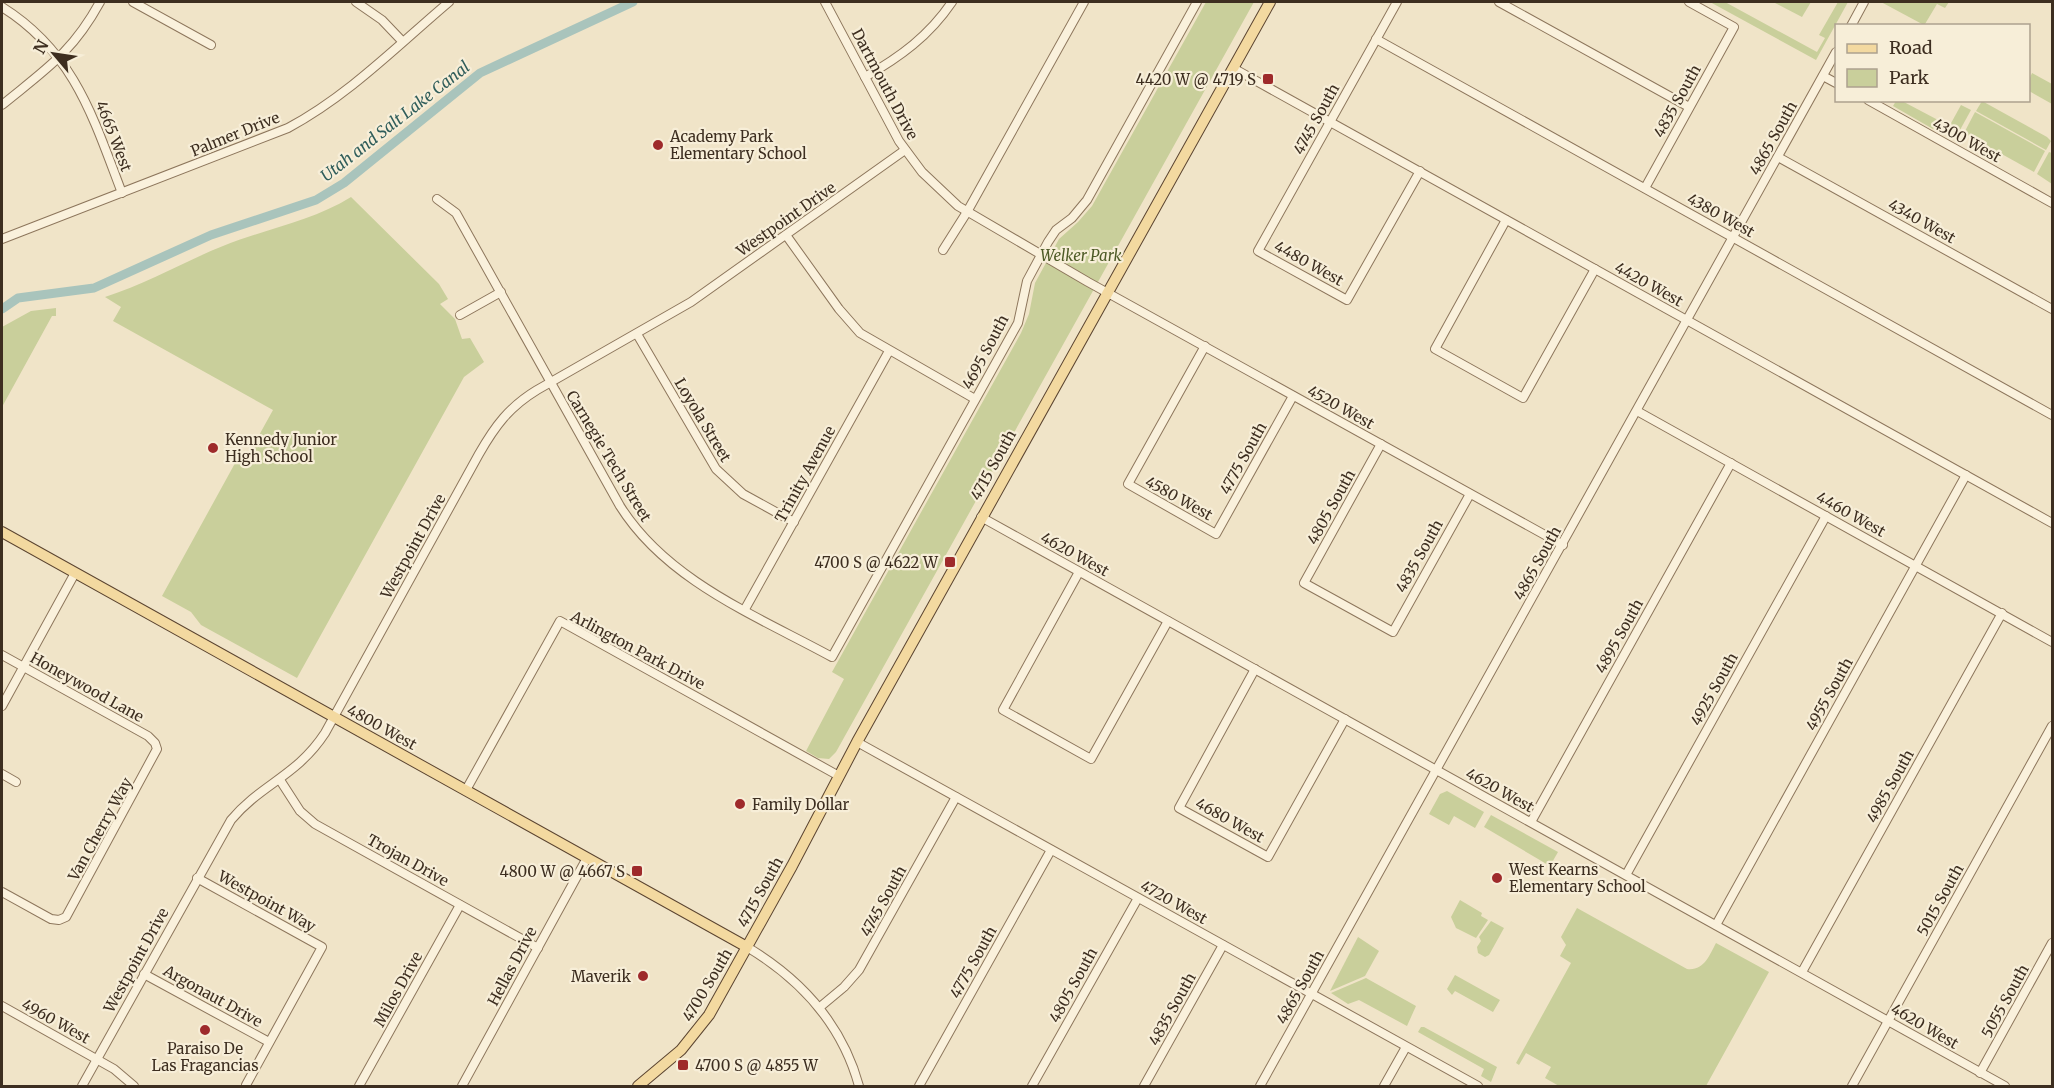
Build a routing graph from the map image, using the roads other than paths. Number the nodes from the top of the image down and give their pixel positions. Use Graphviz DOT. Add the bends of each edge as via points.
graph roads {
  1 [pos="100,2"];
  2 [pos="133,2"];
  3 [pos="356,2"];
  4 [pos="448,2"];
  5 [pos="825,2"];
  6 [pos="952,2"];
  7 [pos="1084,2"];
  8 [pos="1197,2"];
  9 [pos="1270,2"];
  10 [pos="1397,2"];
  11 [pos="1499,2"];
  12 [pos="1689,2"];
  13 [pos="1864,2"];
  14 [pos="2,7"];
  15 [pos="1852,24"];
  16 [pos="1376,39"];
  17 [pos="402,41"];
  18 [pos="211,45"];
  19 [pos="1835,54"];
  20 [pos="60,59"];
  21 [pos="1233,68"];
  22 [pos="1823,76"];
  23 [pos="865,77"];
  24 [pos="1835,82"];
  25 [pos="1872,102"];
  26 [pos="2,105"];
  27 [pos="1689,107"];
  28 [pos="1330,122"];
  29 [pos="905,150"];
  30 [pos="1778,157"];
  31 [pos="1420,171"];
  32 [pos="1644,188"];
  33 [pos="122,193"];
  34 [pos="437,199"];
  35 [pos="2052,203"];
  36 [pos="967,212"];
  37 [pos="1506,220"];
  38 [pos="786,235"];
  39 [pos="1733,237"];
  40 [pos="2,240"];
  41 [pos="943,250"];
  42 [pos="1258,250"];
  43 [pos="1041,255"];
  44 [pos="1595,269"];
  45 [pos="501,292"];
  46 [pos="1107,292"];
  47 [pos="2052,309"];
  48 [pos="460,315"];
  49 [pos="1687,320"];
  50 [pos="637,334"];
  51 [pos="1205,346"];
  52 [pos="889,351"];
  53 [pos="551,383"];
  54 [pos="1293,396"];
  55 [pos="975,399"];
  56 [pos="1637,411"];
  57 [pos="2052,415"];
  58 [pos="1381,444"];
  59 [pos="1731,463"];
  60 [pos="1966,476"];
  61 [pos="1470,494"];
  62 [pos="1826,516"];
  63 [pos="981,517"];
  64 [pos="794,522"];
  65 [pos="2052,522"];
  66 [pos="2,532"];
  67 [pos="1216,534"];
  68 [pos="1563,545"];
  69 [pos="1916,566"];
  70 [pos="1079,572"];
  71 [pos="75,573"];
  72 [pos="745,609"];
  73 [pos="2002,614"];
  74 [pos="1168,621"];
  75 [pos="1393,632"];
  76 [pos="2052,642"];
  77 [pos="2,655"];
  78 [pos="832,657"];
  79 [pos="23,667"];
  80 [pos="1255,669"];
  81 [pos="2,706"];
  82 [pos="333,717"];
  83 [pos="1345,719"];
  84 [pos="2052,726"];
  85 [pos="857,742"];
  86 [pos="157,746"];
  87 [pos="1437,770"];
  88 [pos="2,774"];
  89 [pos="839,776"];
  90 [pos="280,780"];
  91 [pos="16,782"];
  92 [pos="466,790"];
  93 [pos="956,797"];
  94 [pos="1531,822"];
  95 [pos="1051,850"];
  96 [pos="587,858"];
  97 [pos="1626,875"];
  98 [pos="197,878"];
  99 [pos="2,892"];
  100 [pos="1138,898"];
  101 [pos="460,905"];
  102 [pos="1716,925"];
  103 [pos="2052,943"];
  104 [pos="1223,945"];
  105 [pos="747,947"];
  106 [pos="538,948"];
  107 [pos="1802,972"];
  108 [pos="144,974"];
  109 [pos="1312,994"];
  110 [pos="2,1006"];
  111 [pos="820,1007"];
  112 [pos="1888,1020"];
  113 [pos="269,1042"];
  114 [pos="1406,1047"];
  115 [pos="97,1059"];
  116 [pos="1980,1073"];
  117 [pos="82,1086"];
  118 [pos="134,1086"];
  119 [pos="246,1086"];
  120 [pos="359,1086"];
  121 [pos="462,1086"];
  122 [pos="638,1086"];
  123 [pos="859,1086"];
  124 [pos="919,1086"];
  125 [pos="1032,1086"];
  126 [pos="1144,1086"];
  127 [pos="1260,1086"];
  128 [pos="1384,1086"];
  129 [pos="1478,1086"];
  130 [pos="1852,1086"];
  131 [pos="2006,1086"];
  1 -- 20 [label="street"];
  2 -- 18 [label="street"];
  3 -- 17 [label="street" via="382,20"];
  4 -- 17 [label="street, Palmer Drive"];
  5 -- 23 [label="street, Dartmouth Drive"];
  6 -- 23 [label="street" via="913,47"];
  7 -- 36 [label="street"];
  8 -- 43 [label="street, 4695 South" via="1087,200 1053,234"];
  9 -- 21 [label="main road, 4715 South"];
  10 -- 16 [label="street, 4745 South"];
  11 -- 27 [label="street"];
  12 -- 27 [label="street, 4835 South" via="1734,27"];
  13 -- 15 [label="street"];
  14 -- 20 [label="street, 4665 West" via="34,30"];
  16 -- 28 [label="street, 4745 South"];
  16 -- 32 [label="street, 4380 West"];
  17 -- 33 [label="street, Palmer Drive" via="312,115"];
  19 -- 22 [label="street, 4865 South"];
  20 -- 26 [label="street"];
  20 -- 33 [label="street, 4665 West" via="88,104"];
  21 -- 28 [label="street, 4420 West"];
  21 -- 46 [label="main road, 4715 South"];
  22 -- 24 [label="street"];
  22 -- 30 [label="street, 4865 South"];
  23 -- 29 [label="street, Dartmouth Drive"];
  25 -- 35 [label="street, 4300 West"];
  27 -- 32 [label="street, 4835 South"];
  28 -- 31 [label="street, 4420 West"];
  28 -- 42 [label="street, 4745 South"];
  29 -- 36 [label="street, Dartmouth Drive" via="940,191"];
  29 -- 38 [label="street, Westpoint Drive"];
  30 -- 39 [label="street, 4865 South"];
  30 -- 47 [label="street, 4340 West"];
  31 -- 37 [label="street, 4420 West"];
  31 -- 42 [label="street, 4480 West" via="1347,300"];
  32 -- 39 [label="street, 4380 West"];
  33 -- 40 [label="street, Palmer Drive"];
  34 -- 45 [label="street, Carnegie Tech Street" via="456,213"];
  36 -- 41 [label="street"];
  36 -- 43 [label="street, Dartmouth Drive"];
  37 -- 44 [label="street, 4420 West"];
  37 -- 44 [label="street" via="1435,349 1523,398"];
  38 -- 50 [label="street, Westpoint Drive" via="700,296"];
  38 -- 52 [label="street" via="848,321"];
  39 -- 49 [label="street, 4865 South"];
  39 -- 57 [label="street, 4380 West"];
  43 -- 46 [label="street, Dartmouth Drive"];
  43 -- 55 [label="street, 4695 South" via="1028,281 1017,323"];
  44 -- 49 [label="street, 4420 West"];
  45 -- 48 [label="street"];
  45 -- 53 [label="street, Carnegie Tech Street"];
  46 -- 51 [label="street, 4520 West"];
  46 -- 63 [label="main road, 4715 South"];
  49 -- 56 [label="street, 4865 South"];
  49 -- 60 [label="street, 4420 West"];
  50 -- 53 [label="street, Westpoint Drive"];
  50 -- 64 [label="street, Loyola Street" via="716,469 743,494"];
  51 -- 54 [label="street, 4520 West"];
  51 -- 67 [label="street, 4580 West" via="1128,484"];
  52 -- 55 [label="street"];
  52 -- 64 [label="street, Trinity Avenue"];
  53 -- 72 [label="street, Carnegie Tech Street" via="620,506 646,542 678,571"];
  53 -- 82 [label="street, Westpoint Drive" via="515,404 494,427"];
  54 -- 58 [label="street, 4520 West"];
  54 -- 67 [label="street, 4775 South"];
  55 -- 78 [label="street, 4695 South"];
  56 -- 59 [label="street, 4460 West"];
  56 -- 68 [label="street, 4865 South"];
  58 -- 61 [label="street, 4520 West"];
  58 -- 75 [label="street, 4805 South" via="1304,583"];
  59 -- 62 [label="street, 4460 West"];
  59 -- 94 [label="street, 4895 South"];
  60 -- 65 [label="street, 4420 West"];
  60 -- 69 [label="street, 4955 South"];
  61 -- 68 [label="street, 4520 West"];
  61 -- 75 [label="street, 4835 South"];
  62 -- 69 [label="street, 4460 West"];
  62 -- 97 [label="street, 4925 South"];
  63 -- 70 [label="street, 4620 West"];
  63 -- 85 [label="main road, 4715 South"];
  64 -- 72 [label="street, Trinity Avenue"];
  66 -- 71 [label="main road, 4800 West"];
  68 -- 87 [label="street, 4865 South"];
  69 -- 73 [label="street, 4460 West"];
  69 -- 102 [label="street, 4955 South"];
  70 -- 74 [label="street, 4620 West"];
  70 -- 74 [label="street" via="1003,710 1092,759"];
  71 -- 79 [label="street"];
  71 -- 82 [label="main road, 4800 West"];
  72 -- 78 [label="street, Carnegie Tech Street"];
  73 -- 76 [label="street, 4460 West"];
  73 -- 107 [label="street, 4985 South"];
  74 -- 80 [label="street, 4620 West"];
  77 -- 79 [label="street, Honeywood Lane"];
  79 -- 81 [label="street"];
  79 -- 86 [label="street, Honeywood Lane" via="148,736"];
  80 -- 83 [label="street, 4620 West"];
  80 -- 83 [label="street, 4680 West" via="1179,808 1268,857"];
  82 -- 90 [label="street, Westpoint Drive" via="306,758"];
  82 -- 92 [label="main road, 4800 West"];
  83 -- 87 [label="street, 4620 West"];
  84 -- 112 [label="street, 5015 South"];
  85 -- 89 [label="main road, 4715 South"];
  85 -- 93 [label="street, 4720 West"];
  86 -- 99 [label="street, Van Cherry Way" via="154,759 68,913 59,920 47,918"];
  87 -- 94 [label="street, 4620 West"];
  87 -- 109 [label="street, 4865 South"];
  88 -- 91 [label="street"];
  89 -- 92 [label="street, Arlington Park Drive" via="560,621"];
  89 -- 105 [label="main road, 4715 South"];
  90 -- 98 [label="street, Westpoint Drive" via="249,800 231,820"];
  90 -- 101 [label="street, Trojan Drive" via="310,821"];
  92 -- 96 [label="main road, 4800 West"];
  93 -- 95 [label="street, 4720 West"];
  93 -- 111 [label="street, 4745 South" via="859,970"];
  94 -- 97 [label="street, 4620 West"];
  95 -- 100 [label="street, 4720 West"];
  95 -- 124 [label="street, 4775 South"];
  96 -- 105 [label="main road, 4800 West"];
  96 -- 106 [label="street, Hellas Drive"];
  97 -- 102 [label="street, 4620 West"];
  98 -- 108 [label="street, Westpoint Drive"];
  98 -- 113 [label="street, Westpoint Way" via="322,947"];
  100 -- 104 [label="street, 4720 West"];
  100 -- 125 [label="street, 4805 South"];
  101 -- 106 [label="street, Trojan Drive"];
  101 -- 120 [label="street, Milos Drive"];
  102 -- 107 [label="street, 4620 West"];
  103 -- 116 [label="street, 5055 South"];
  104 -- 109 [label="street, 4720 West"];
  104 -- 126 [label="street, 4835 South"];
  105 -- 111 [label="street" via="790,977"];
  105 -- 122 [label="main road, 4700 South" via="702,1025 681,1050"];
  106 -- 121 [label="street, Hellas Drive"];
  107 -- 112 [label="street, 4620 West"];
  108 -- 113 [label="street, Argonaut Drive"];
  108 -- 115 [label="street, Westpoint Drive"];
  109 -- 114 [label="street, 4720 West"];
  109 -- 127 [label="street, 4865 South"];
  110 -- 115 [label="street, 4960 West"];
  111 -- 123 [label="street" via="844,1045"];
  112 -- 116 [label="street, 4620 West"];
  112 -- 130 [label="street, 5015 South"];
  113 -- 119 [label="street"];
  114 -- 128 [label="street"];
  114 -- 129 [label="street, 4720 West"];
  115 -- 117 [label="street, Westpoint Drive"];
  115 -- 118 [label="street, 4960 West"];
  116 -- 131 [label="street, 4620 West"];
}
